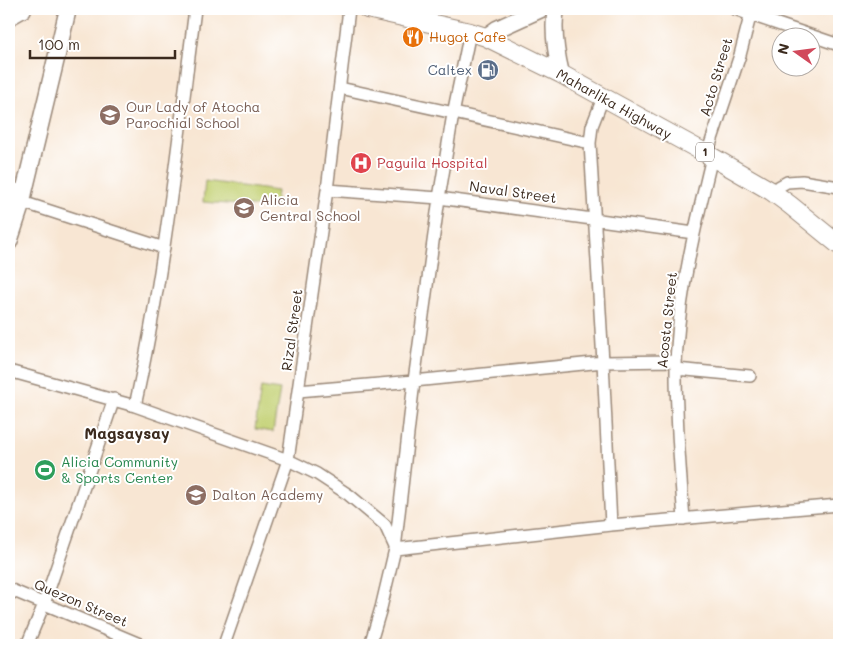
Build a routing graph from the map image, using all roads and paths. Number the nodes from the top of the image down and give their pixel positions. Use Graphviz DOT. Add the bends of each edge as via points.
graph roads {
  1 [pos="23,9"];
  2 [pos="68,9"];
  3 [pos="195,9"];
  4 [pos="349,9"];
  5 [pos="367,9"];
  6 [pos="541,9"];
  7 [pos="556,9"];
  8 [pos="735,9"];
  9 [pos="752,12"];
  10 [pos="9,18"];
  11 [pos="470,32"];
  12 [pos="486,37"];
  13 [pos="839,46"];
  14 [pos="560,74"];
  15 [pos="340,88"];
  16 [pos="603,98"];
  17 [pos="452,114"];
  18 [pos="590,143"];
  19 [pos="710,155"];
  20 [pos="839,187"];
  21 [pos="327,190"];
  22 [pos="771,191"];
  23 [pos="18,194"];
  24 [pos="439,198"];
  25 [pos="594,218"];
  26 [pos="694,233"];
  27 [pos="9,242"];
  28 [pos="839,245"];
  29 [pos="164,248"];
  30 [pos="603,362"];
  31 [pos="676,365"];
  32 [pos="9,371"];
  33 [pos="750,376"];
  34 [pos="414,381"];
  35 [pos="298,391"];
  36 [pos="114,400"];
  37 [pos="135,406"];
  38 [pos="288,460"];
  39 [pos="839,505"];
  40 [pos="684,518"];
  41 [pos="611,525"];
  42 [pos="395,549"];
  43 [pos="9,589"];
  44 [pos="44,604"];
  45 [pos="27,645"];
  46 [pos="142,645"];
  47 [pos="224,645"];
  48 [pos="370,645"];
  1 -- 10 [label="main road"];
  2 -- 23 [label="main road"];
  3 -- 29 [label="street"];
  4 -- 15 [label="street, Rizal Street"];
  5 -- 11 [label="main road, Maharlika Highway / 1"];
  6 -- 12 [label="main road"];
  7 -- 14 [label="main road" via="555,36"];
  8 -- 9 [label="street"];
  9 -- 13 [label="street"];
  9 -- 19 [label="street, Acto Street"];
  11 -- 12 [label="main road, Maharlika Highway / 1"];
  11 -- 17 [label="street"];
  12 -- 14 [label="main road, Maharlika Highway / 1"];
  14 -- 16 [label="main road, Maharlika Highway / 1"];
  15 -- 17 [label="street"];
  15 -- 21 [label="street, Rizal Street"];
  16 -- 18 [label="street" via="592,126"];
  16 -- 19 [label="main road, Maharlika Highway / 1"];
  17 -- 18 [label="street"];
  17 -- 24 [label="street"];
  18 -- 25 [label="street"];
  19 -- 22 [label="main road, Maharlika Highway / 1"];
  19 -- 26 [label="street, Acosta Street"];
  20 -- 22 [label="street" via="802,181 787,182"];
  21 -- 24 [label="street, Naval Street"];
  21 -- 35 [label="street, Rizal Street"];
  22 -- 28 [label="main road, Maharlika Highway / 1"];
  23 -- 27 [label="main road"];
  23 -- 29 [label="street"];
  24 -- 25 [label="street, Naval Street"];
  24 -- 34 [label="street"];
  25 -- 26 [label="street, Naval Street"];
  25 -- 30 [label="street"];
  26 -- 31 [label="street, Acosta Street" via="681,303"];
  29 -- 37 [label="street"];
  30 -- 31 [label="street"];
  30 -- 34 [label="street"];
  30 -- 41 [label="street"];
  31 -- 33 [label="street"];
  31 -- 40 [label="street, Acosta Street"];
  32 -- 36 [label="street"];
  34 -- 35 [label="street"];
  34 -- 42 [label="street"];
  35 -- 38 [label="street, Rizal Street"];
  36 -- 37 [label="street"];
  36 -- 44 [label="street"];
  37 -- 38 [label="street"];
  38 -- 42 [label="street" via="349,495 385,525"];
  38 -- 47 [label="street, Rizal Street"];
  39 -- 40 [label="street"];
  40 -- 41 [label="street"];
  41 -- 42 [label="street"];
  42 -- 48 [label="street"];
  43 -- 44 [label="street, Quezon Street"];
  44 -- 45 [label="street"];
  44 -- 46 [label="street, Quezon Street"];
}
